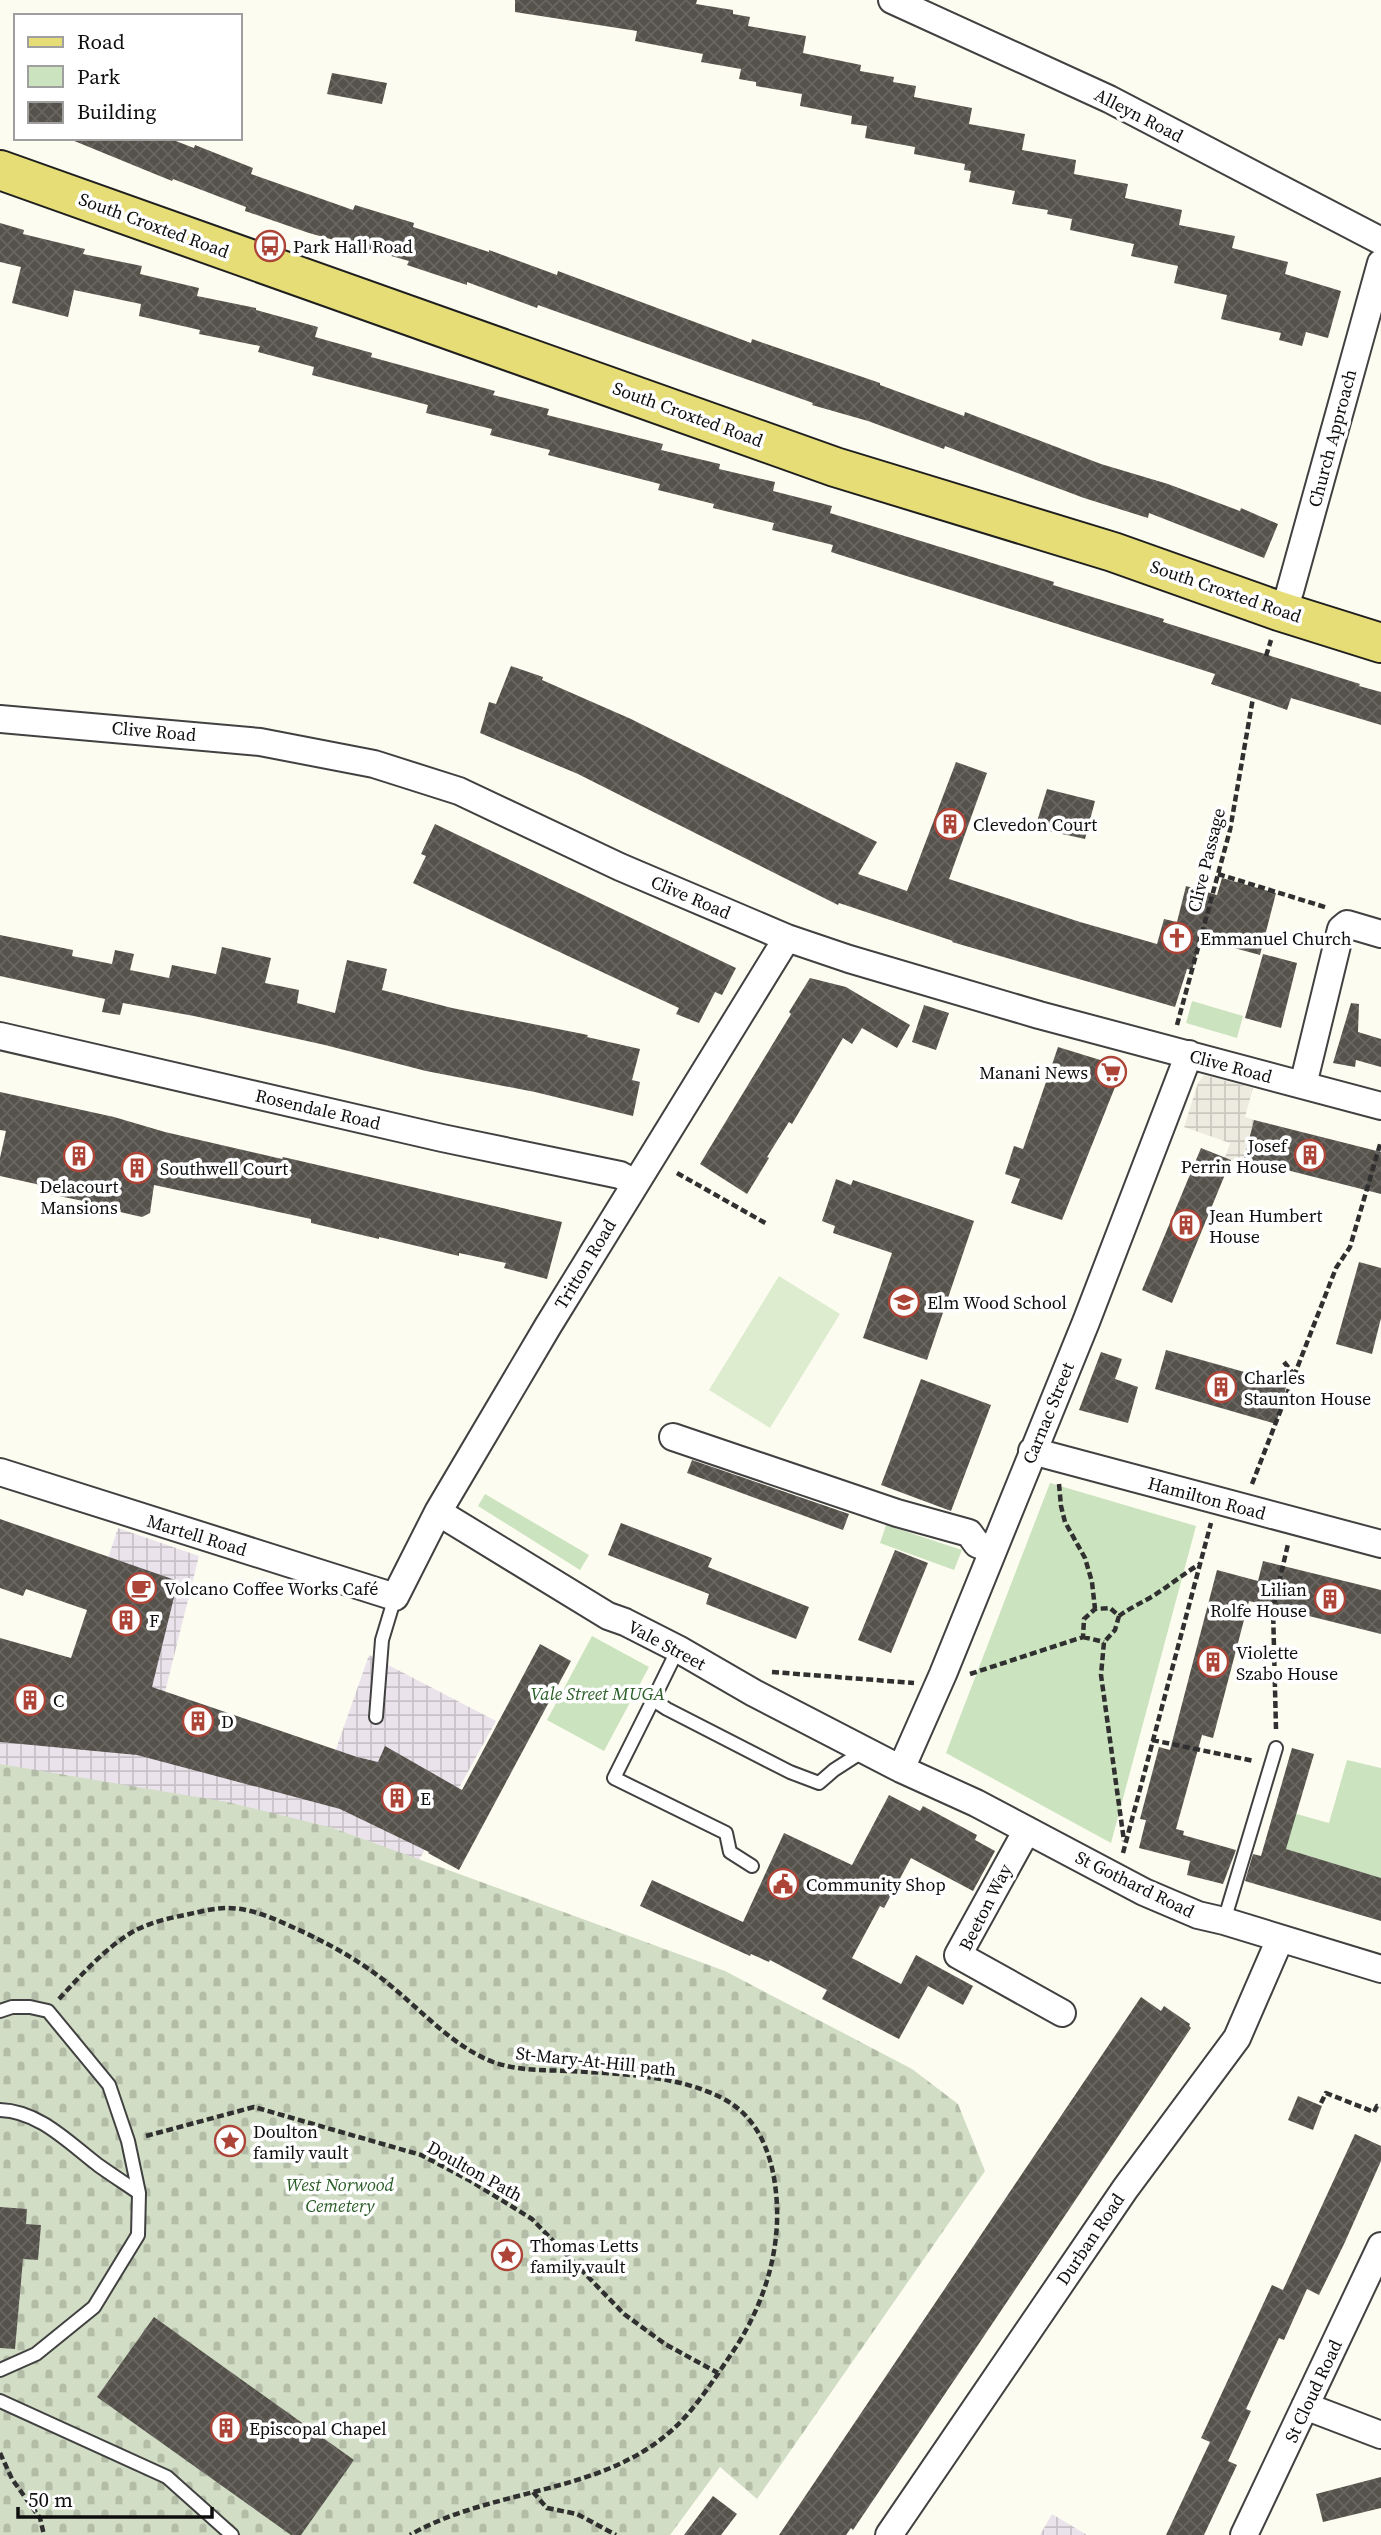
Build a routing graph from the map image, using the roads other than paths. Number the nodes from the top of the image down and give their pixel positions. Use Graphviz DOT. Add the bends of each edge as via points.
graph roads {
  1 [pos="892,0"];
  2 [pos="0,170"];
  3 [pos="1381,241"];
  4 [pos="1381,263"];
  5 [pos="1279,611"];
  6 [pos="1381,643"];
  7 [pos="0,719"];
  8 [pos="1381,933"];
  9 [pos="787,938"];
  10 [pos="0,1036"];
  11 [pos="1189,1054"];
  12 [pos="1303,1085"];
  13 [pos="1381,1106"];
  14 [pos="635,1183"];
  15 [pos="673,1437"];
  16 [pos="1032,1451"];
  17 [pos="0,1472"];
  18 [pos="438,1511"];
  19 [pos="1381,1544"];
  20 [pos="993,1550"];
  21 [pos="395,1597"];
  22 [pos="678,1649"];
  23 [pos="653,1700"];
  24 [pos="376,1717"];
  25 [pos="1276,1748"];
  26 [pos="865,1750"];
  27 [pos="901,1769"];
  28 [pos="1027,1830"];
  29 [pos="752,1866"];
  30 [pos="1224,1921"];
  31 [pos="1280,1939"];
  32 [pos="1381,1969"];
  33 [pos="0,2011"];
  34 [pos="1062,2013"];
  35 [pos="0,2110"];
  36 [pos="139,2193"];
  37 [pos="1381,2246"];
  38 [pos="0,2370"];
  39 [pos="0,2401"];
  40 [pos="1306,2406"];
  41 [pos="1381,2435"];
  42 [pos="232,2535"];
  43 [pos="889,2535"];
  44 [pos="1244,2535"];
  1 -- 3 [label="street, Alleyn Road" via="1109,99"];
  2 -- 5 [label="main road, South Croxted Road" via="835,467 1113,552"];
  4 -- 5 [label="street, Church Approach" via="1290,591"];
  5 -- 6 [label="main road, South Croxted Road"];
  7 -- 9 [label="street, Clive Road" via="247,740 374,764 458,791"];
  8 -- 12 [label="street" via="1347,924 1340,929"];
  9 -- 11 [label="street, Clive Road"];
  9 -- 14 [label="street, Tritton Road"];
  10 -- 14 [label="street, Rosendale Road" via="442,1138 612,1172"];
  11 -- 12 [label="street, Clive Road"];
  11 -- 16 [label="street, Carnac Street"];
  12 -- 13 [label="street, Clive Road"];
  14 -- 18 [label="street, Tritton Road"];
  15 -- 20 [label="street" via="969,1533 977,1544"];
  16 -- 19 [label="street, Hamilton Road"];
  16 -- 20 [label="street, Carnac Street"];
  17 -- 21 [label="street, Martell Road"];
  18 -- 21 [label="street, Tritton Road"];
  18 -- 22 [label="street, Vale Street" via="608,1616"];
  20 -- 27 [label="street, Carnac Street"];
  21 -- 24 [label="lane" via="382,1640"];
  22 -- 23 [label="lane"];
  22 -- 26 [label="street, Vale Street"];
  23 -- 26 [label="lane" via="819,1783"];
  23 -- 29 [label="lane" via="614,1778 726,1833 730,1852"];
  25 -- 30 [label="lane"];
  26 -- 27 [label="street, Vale Street"];
  27 -- 28 [label="street, St Gothard Road"];
  28 -- 30 [label="street, St Gothard Road" via="1144,1892"];
  28 -- 34 [label="street, Beeton Way" via="958,1955"];
  30 -- 31 [label="street, St Gothard Road"];
  31 -- 32 [label="street, St Gothard Road"];
  31 -- 43 [label="street, Durban Road" via="1237,2038 1125,2189"];
  33 -- 36 [label="lane" via="12,2007 48,2011 109,2085"];
  35 -- 36 [label="lane" via="15,2110 49,2126"];
  36 -- 38 [label="lane" via="138,2235 94,2307 36,2354"];
  37 -- 40 [label="street, St Cloud Road"];
  39 -- 42 [label="lane" via="167,2477"];
  40 -- 41 [label="street"];
  40 -- 44 [label="street, St Cloud Road"];
}
